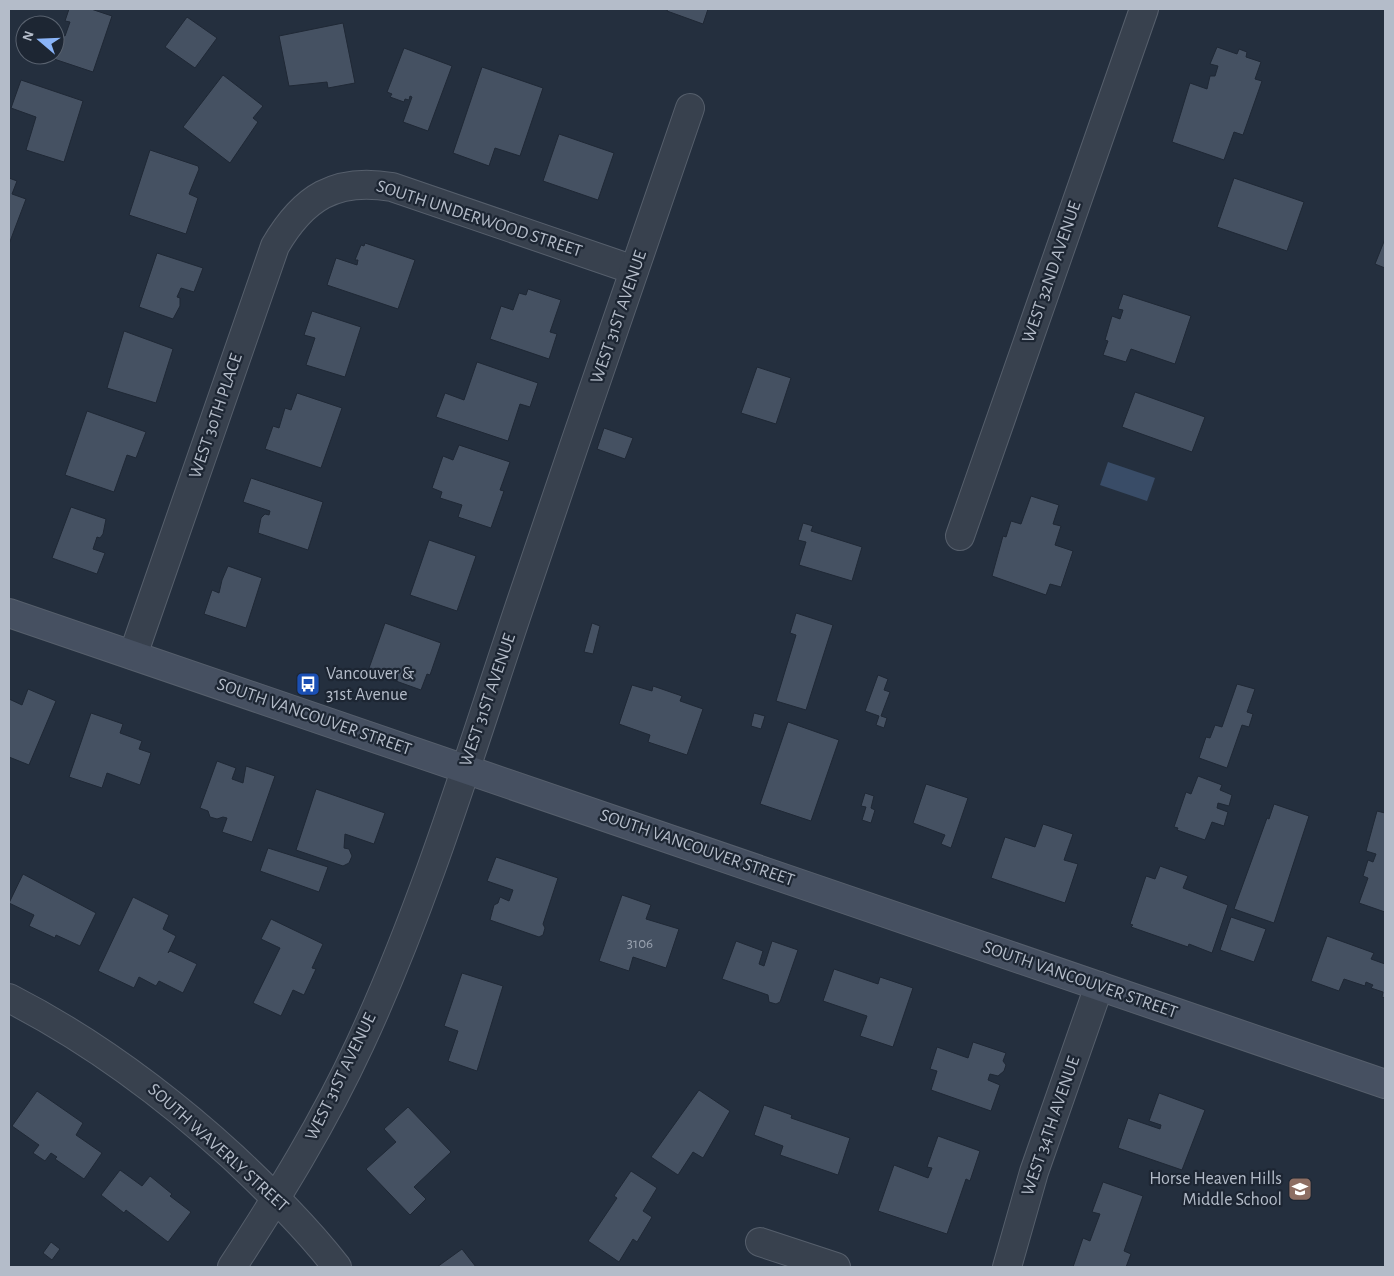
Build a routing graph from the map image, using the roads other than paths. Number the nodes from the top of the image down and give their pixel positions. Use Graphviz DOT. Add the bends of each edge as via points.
graph roads {
  1 [pos="1144,9"];
  2 [pos="690,108"];
  3 [pos="324,195"];
  4 [pos="634,270"];
  5 [pos="960,536"];
  6 [pos="9,613"];
  7 [pos="133,655"];
  8 [pos="465,769"];
  9 [pos="1098,986"];
  10 [pos="9,998"];
  11 [pos="1385,1084"];
  12 [pos="277,1198"];
  13 [pos="760,1242"];
  14 [pos="232,1267"];
  15 [pos="337,1267"];
  16 [pos="836,1267"];
  17 [pos="1007,1267"];
  1 -- 5 [label="street, WEST 32ND AVENUE"];
  2 -- 4 [label="street, WEST 31ST AVENUE"];
  3 -- 4 [label="street, SOUTH UNDERWOOD STREET" via="346,185 370,183 392,188"];
  3 -- 7 [label="street, WEST 30TH PLACE" via="299,212 275,246"];
  4 -- 8 [label="street, WEST 31ST AVENUE"];
  6 -- 7 [label="street, SOUTH VANCOUVER STREET"];
  7 -- 8 [label="street, SOUTH VANCOUVER STREET"];
  8 -- 9 [label="street, SOUTH VANCOUVER STREET"];
  8 -- 12 [label="street, WEST 31ST AVENUE" via="416,908 360,1044 320,1124"];
  9 -- 11 [label="street, SOUTH VANCOUVER STREET"];
  9 -- 17 [label="street, WEST 34TH AVENUE" via="1034,1172"];
  10 -- 12 [label="street, SOUTH WAVERLY STREET" via="143,1082 194,1122"];
  12 -- 14 [label="street, WEST 31ST AVENUE"];
  12 -- 15 [label="street, SOUTH WAVERLY STREET"];
  13 -- 16 [label="street"];
}
